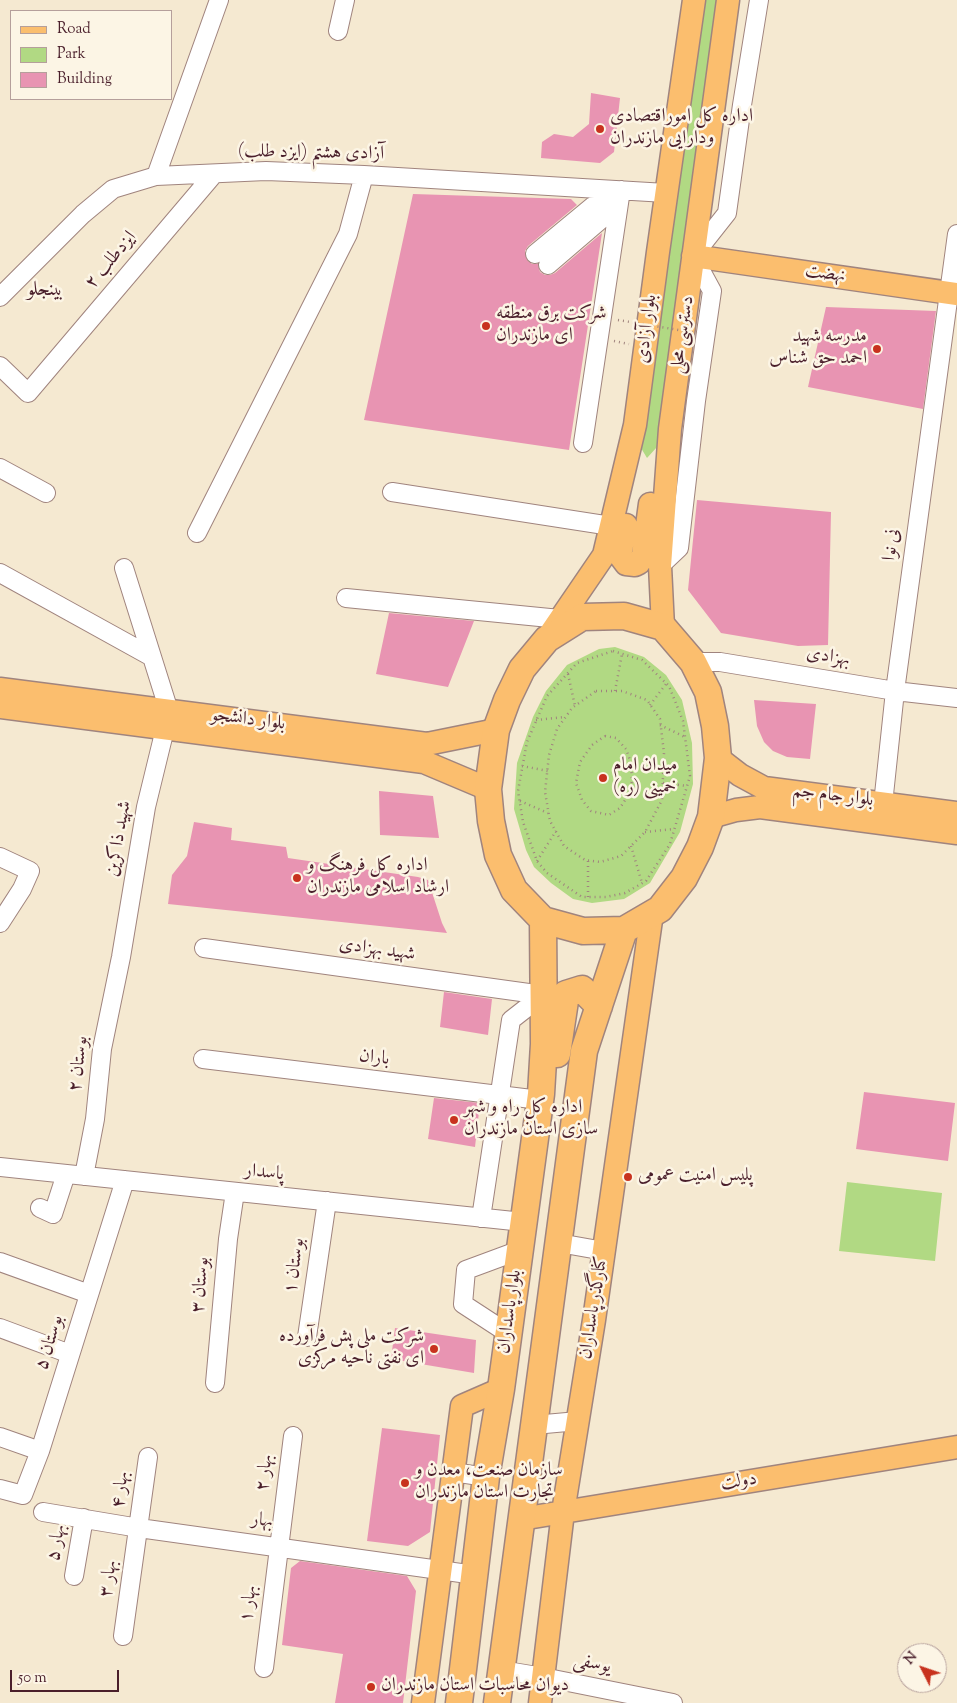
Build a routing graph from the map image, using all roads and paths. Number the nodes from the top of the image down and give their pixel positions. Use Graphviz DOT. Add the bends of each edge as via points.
graph roads {
  1 [pos="219,0"];
  2 [pos="346,0"];
  3 [pos="694,0"];
  4 [pos="728,0"];
  5 [pos="759,0"];
  6 [pos="338,31"];
  7 [pos="715,102"];
  8 [pos="742,105"];
  9 [pos="214,174"];
  10 [pos="364,175"];
  11 [pos="156,176"];
  12 [pos="666,192"];
  13 [pos="616,195"];
  14 [pos="957,234"];
  15 [pos="693,256"];
  16 [pos="541,259"];
  17 [pos="953,293"];
  18 [pos="0,297"];
  19 [pos="618,320"];
  20 [pos="697,333"];
  21 [pos="0,366"];
  22 [pos="685,400"];
  23 [pos="635,425"];
  24 [pos="670,429"];
  25 [pos="583,442"];
  26 [pos="0,468"];
  27 [pos="392,492"];
  28 [pos="46,493"];
  29 [pos="611,526"];
  30 [pos="197,534"];
  31 [pos="660,566"];
  32 [pos="124,568"];
  33 [pos="0,573"];
  34 [pos="346,598"];
  35 [pos="664,627"];
  36 [pos="554,629"];
  37 [pos="622,654"];
  38 [pos="152,658"];
  39 [pos="693,662"];
  40 [pos="568,674"];
  41 [pos="666,683"];
  42 [pos="0,689"];
  43 [pos="615,691"];
  44 [pos="895,691"];
  45 [pos="957,698"];
  46 [pos="650,705"];
  47 [pos="574,706"];
  48 [pos="0,707"];
  49 [pos="565,717"];
  50 [pos="167,720"];
  51 [pos="536,720"];
  52 [pos="660,725"];
  53 [pos="496,730"];
  54 [pos="685,737"];
  55 [pos="718,758"];
  56 [pos="522,766"];
  57 [pos="548,771"];
  58 [pos="663,783"];
  59 [pos="687,786"];
  60 [pos="488,789"];
  61 [pos="520,801"];
  62 [pos="883,804"];
  63 [pos="548,813"];
  64 [pos="957,813"];
  65 [pos="603,814"];
  66 [pos="711,817"];
  67 [pos="928,819"];
  68 [pos="675,829"];
  69 [pos="556,831"];
  70 [pos="646,832"];
  71 [pos="957,833"];
  72 [pos="631,846"];
  73 [pos="0,857"];
  74 [pos="588,860"];
  75 [pos="537,861"];
  76 [pos="642,883"];
  77 [pos="588,897"];
  78 [pos="652,913"];
  79 [pos="543,920"];
  80 [pos="0,923"];
  81 [pos="624,930"];
  82 [pos="204,948"];
  83 [pos="121,957"];
  84 [pos="543,995"];
  85 [pos="600,1006"];
  86 [pos="203,1059"];
  87 [pos="499,1095"];
  88 [pos="540,1097"];
  89 [pos="0,1168"];
  90 [pos="66,1174"];
  91 [pos="84,1176"];
  92 [pos="125,1180"];
  93 [pos="235,1192"];
  94 [pos="327,1201"];
  95 [pos="40,1208"];
  96 [pos="481,1218"];
  97 [pos="524,1222"];
  98 [pos="558,1243"];
  99 [pos="520,1250"];
  100 [pos="604,1251"];
  101 [pos="0,1262"];
  102 [pos="89,1294"];
  103 [pos="0,1328"];
  104 [pos="509,1334"];
  105 [pos="307,1337"];
  106 [pos="70,1354"];
  107 [pos="214,1383"];
  108 [pos="501,1389"];
  109 [pos="578,1421"];
  110 [pos="534,1425"];
  111 [pos="293,1436"];
  112 [pos="0,1437"];
  113 [pos="957,1447"];
  114 [pos="40,1451"];
  115 [pos="148,1457"];
  116 [pos="454,1472"];
  117 [pos="486,1477"];
  118 [pos="0,1489"];
  119 [pos="43,1512"];
  120 [pos="563,1512"];
  121 [pos="84,1518"];
  122 [pos="522,1519"];
  123 [pos="138,1528"];
  124 [pos="279,1546"];
  125 [pos="440,1569"];
  126 [pos="475,1575"];
  127 [pos="74,1576"];
  128 [pos="123,1636"];
  129 [pos="264,1668"];
  130 [pos="501,1670"];
  131 [pos="543,1677"];
  132 [pos="423,1703"];
  133 [pos="459,1703"];
  134 [pos="497,1703"];
  135 [pos="540,1703"];
  136 [pos="673,1703"];
  1 -- 11 [label="street"];
  2 -- 6 [label="street"];
  3 -- 12 [label="main road, بلوار آزادی"];
  4 -- 7 [label="main road, بلوار آزادی"];
  5 -- 8 [label="street"];
  7 -- 8 [label="street"];
  7 -- 15 [label="main road, بلوار آزادی"];
  8 -- 15 [label="street" via="727,213"];
  9 -- 10 [label="street, آزادی هشتم (ایزد طلب)"];
  9 -- 11 [label="street, آزادی هشتم (ایزد طلب)"];
  9 -- 21 [label="street, ایزدطلب ۲" via="28,393"];
  10 -- 13 [label="street, آزادی هشتم (ایزد طلب)"];
  10 -- 30 [label="street" via="348,234"];
  11 -- 18 [label="street, آزادی هشتم (ایزد طلب)" via="113,189 83,214"];
  12 -- 13 [label="street, آزادی هشتم (ایزد طلب)"];
  12 -- 23 [label="main road, بلوار آزادی"];
  13 -- 16 [label="street" via="593,206"];
  13 -- 25 [label="street"];
  14 -- 17 [label="street, نی نوا"];
  15 -- 17 [label="main road, نهضت"];
  15 -- 22 [label="main road, بلوار آزادی"];
  17 -- 44 [label="street, نی نوا"];
  19 -- 20 [label="path, bridge"];
  22 -- 24 [label="main road, بلوار آزادی"];
  22 -- 31 [label="street, دسترسی محلی" via="679,548"];
  23 -- 24 [label="main road" via="634,487 620,552 622,561 630,566 642,559 652,486"];
  23 -- 29 [label="main road, بلوار آزادی"];
  24 -- 31 [label="main road, بلوار آزادی"];
  26 -- 28 [label="street"];
  27 -- 29 [label="street"];
  29 -- 36 [label="main road, بلوار آزادی" via="604,555"];
  31 -- 35 [label="main road, بلوار آزادی"];
  32 -- 38 [label="street"];
  33 -- 38 [label="street"];
  34 -- 36 [label="street"];
  35 -- 36 [label="highway" via="624,616 582,617"];
  35 -- 39 [label="highway"];
  36 -- 53 [label="highway" via="522,669"];
  37 -- 40 [label="path" via="613,651 578,663"];
  37 -- 41 [label="path" via="642,660"];
  37 -- 43 [label="path"];
  38 -- 50 [label="street"];
  39 -- 44 [label="street, بهزادی" via="720,662"];
  39 -- 55 [label="highway" via="708,692"];
  40 -- 47 [label="path"];
  40 -- 51 [label="path" via="547,696"];
  41 -- 46 [label="path"];
  41 -- 54 [label="path" via="683,720"];
  42 -- 50 [label="main road, بلوار دانشجو"];
  43 -- 46 [label="path" via="647,700"];
  43 -- 47 [label="path" via="596,691"];
  44 -- 45 [label="street, بهزادی"];
  44 -- 62 [label="street, نی نوا"];
  46 -- 52 [label="path" via="660,719"];
  47 -- 49 [label="path"];
  48 -- 50 [label="main road, بلوار دانشجو"];
  49 -- 51 [label="path"];
  49 -- 57 [label="path" via="557,729"];
  50 -- 53 [label="main road, بلوار دانشجو" via="427,744"];
  50 -- 60 [label="main road, بلوار دانشجو" via="424,762"];
  50 -- 83 [label="street, شهید ذاکرین" via="146,807"];
  51 -- 56 [label="path" via="526,742"];
  52 -- 54 [label="path"];
  52 -- 58 [label="path" via="664,753"];
  53 -- 60 [label="highway"];
  54 -- 59 [label="path" via="690,776"];
  55 -- 62 [label="main road, بلوار جام جم" via="764,788"];
  55 -- 66 [label="highway"];
  56 -- 57 [label="path"];
  56 -- 61 [label="path" via="518,791"];
  57 -- 63 [label="path" via="545,792"];
  58 -- 59 [label="path"];
  58 -- 70 [label="path" via="662,800"];
  59 -- 68 [label="path"];
  60 -- 79 [label="highway" via="498,855 514,890"];
  61 -- 63 [label="path"];
  61 -- 75 [label="path" via="523,822"];
  62 -- 67 [label="main road, بلوار جام جم"];
  63 -- 69 [label="path"];
  64 -- 67 [label="main road, بلوار جام جم"];
  65 -- 65 [label="path" via="591,811 582,800 576,784 580,762 592,745 605,736 616,738 626,749 632,781 629,794 620,808 609,815"];
  66 -- 67 [label="main road, بلوار جام جم" via="760,807"];
  66 -- 78 [label="highway" via="684,878 660,909"];
  67 -- 71 [label="main road, بلوار جام جم"];
  68 -- 70 [label="path"];
  68 -- 76 [label="path" via="670,844"];
  69 -- 74 [label="path" via="564,846"];
  69 -- 75 [label="path"];
  70 -- 72 [label="path"];
  72 -- 74 [label="path" via="621,856 600,862"];
  72 -- 76 [label="path"];
  73 -- 80 [label="street" via="30,870"];
  74 -- 77 [label="path"];
  75 -- 77 [label="path" via="558,881 582,897"];
  76 -- 77 [label="path" via="625,893"];
  78 -- 81 [label="highway"];
  78 -- 100 [label="main road, کنارگذر پاسداران"];
  79 -- 81 [label="highway" via="583,931"];
  79 -- 84 [label="highway, بلوار پاسداران"];
  81 -- 85 [label="highway, بلوار پاسداران"];
  82 -- 84 [label="street, شهید بهزادی"];
  83 -- 91 [label="street, بوستان ۲" via="102,1049 95,1120"];
  84 -- 87 [label="street" via="510,1020"];
  84 -- 88 [label="highway, بلوار پاسداران"];
  85 -- 88 [label="highway" via="582,989 566,994 554,1070"];
  85 -- 98 [label="highway, بلوار پاسداران" via="584,1051"];
  86 -- 87 [label="street, باران"];
  87 -- 88 [label="street, باران"];
  87 -- 96 [label="street"];
  88 -- 97 [label="highway, بلوار پاسداران"];
  89 -- 90 [label="street, پاسدار"];
  90 -- 91 [label="street, پاسدار"];
  90 -- 95 [label="street" via="53,1214"];
  91 -- 92 [label="street, پاسدار"];
  92 -- 93 [label="street, پاسدار"];
  92 -- 102 [label="street, بوستان ۵"];
  93 -- 94 [label="street, پاسدار"];
  93 -- 107 [label="street, بوستان ۳"];
  94 -- 96 [label="street, پاسدار"];
  94 -- 105 [label="street, بوستان ۱"];
  96 -- 97 [label="street, پاسدار"];
  97 -- 99 [label="highway, بلوار پاسداران"];
  98 -- 100 [label="street"];
  98 -- 110 [label="highway, بلوار پاسداران"];
  99 -- 104 [label="highway, بلوار پاسداران"];
  99 -- 104 [label="street" via="466,1270 463,1304"];
  100 -- 109 [label="main road, کنارگذر پاسداران"];
  101 -- 102 [label="street"];
  102 -- 106 [label="street, بوستان ۵"];
  103 -- 106 [label="street"];
  104 -- 108 [label="highway, بلوار پاسداران"];
  106 -- 114 [label="street, بوستان ۵"];
  108 -- 116 [label="main road" via="462,1406"];
  108 -- 117 [label="highway, بلوار پاسداران"];
  109 -- 110 [label="street"];
  109 -- 120 [label="main road, کنارگذر پاسداران"];
  110 -- 122 [label="highway, بلوار پاسداران"];
  111 -- 124 [label="street, بهار ۲"];
  112 -- 114 [label="street"];
  113 -- 120 [label="main road, دولت"];
  114 -- 118 [label="street, بوستان ۵" via="23,1495"];
  115 -- 123 [label="street, بهار ۴"];
  116 -- 117 [label="street"];
  116 -- 125 [label="main road"];
  117 -- 126 [label="highway, بلوار پاسداران"];
  119 -- 121 [label="street, بهار"];
  120 -- 122 [label="main road, دولت"];
  120 -- 131 [label="main road, کنارگذر پاسداران"];
  121 -- 123 [label="street, بهار"];
  121 -- 127 [label="street, بهار ۵"];
  122 -- 130 [label="highway, بلوار پاسداران"];
  123 -- 124 [label="street, بهار"];
  123 -- 128 [label="street, بهار ۳"];
  124 -- 125 [label="street, بهار"];
  124 -- 129 [label="street, بهار ۱"];
  125 -- 126 [label="street, بهار"];
  125 -- 132 [label="main road"];
  126 -- 133 [label="highway, بلوار پاسداران"];
  130 -- 131 [label="street, یوسفی"];
  130 -- 134 [label="highway, بلوار پاسداران"];
  131 -- 135 [label="main road, کنارگذر پاسداران"];
  131 -- 136 [label="street, یوسفی"];
}
